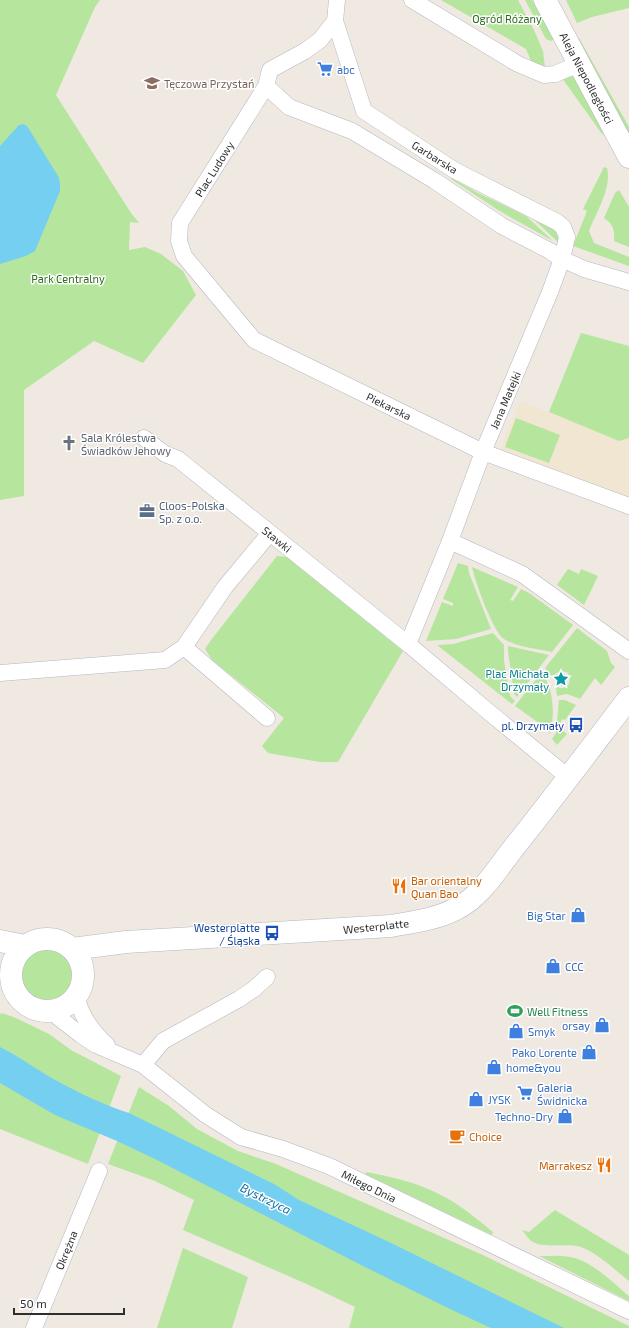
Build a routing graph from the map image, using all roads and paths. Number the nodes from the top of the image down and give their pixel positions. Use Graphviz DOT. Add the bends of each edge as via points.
graph roads {
  1 [pos="337,0"];
  2 [pos="412,0"];
  3 [pos="545,0"];
  4 [pos="335,21"];
  5 [pos="579,64"];
  6 [pos="266,86"];
  7 [pos="629,156"];
  8 [pos="184,256"];
  9 [pos="562,259"];
  10 [pos="629,282"];
  11 [pos="144,438"];
  12 [pos="483,452"];
  13 [pos="629,506"];
  14 [pos="270,533"];
  15 [pos="450,541"];
  16 [pos="408,644"];
  17 [pos="184,647"];
  18 [pos="629,651"];
  19 [pos="0,673"];
  20 [pos="626,710"];
  21 [pos="267,718"];
  22 [pos="568,777"];
  23 [pos="0,941"];
  24 [pos="141,942"];
  25 [pos="25,946"];
  26 [pos="72,949"];
  27 [pos="6,967"];
  28 [pos="83,972"];
  29 [pos="267,977"];
  30 [pos="8,995"];
  31 [pos="76,996"];
  32 [pos="50,1011"];
  33 [pos="116,1052"];
  34 [pos="143,1065"];
  35 [pos="99,1171"];
  36 [pos="629,1311"];
  37 [pos="34,1328"];
  1 -- 4 [label="street"];
  2 -- 5 [label="street" via="518,64 544,75 555,74"];
  3 -- 5 [label="street, Aleja Niepodległości"];
  4 -- 6 [label="street, Plac Ludowy" via="320,40 270,70"];
  4 -- 9 [label="street, Garbarska" via="364,111 454,170 557,222 563,227 567,237"];
  5 -- 7 [label="street, Aleja Niepodległości"];
  6 -- 8 [label="street, Plac Ludowy" via="180,223 179,241"];
  6 -- 9 [label="street, Garbarska" via="290,107 352,131 435,181 502,226"];
  8 -- 12 [label="street, Piekarska" via="254,340"];
  9 -- 10 [label="street, Garbarska" via="584,269"];
  9 -- 12 [label="street, Jana Matejki"];
  11 -- 14 [label="street, Stawki" via="165,454 178,459"];
  12 -- 13 [label="street, Piekarska"];
  12 -- 15 [label="street, Jana Matejki"];
  14 -- 16 [label="street, Stawki"];
  14 -- 17 [label="street" via="225,587"];
  15 -- 16 [label="street"];
  15 -- 18 [label="street" via="522,574"];
  16 -- 22 [label="street"];
  17 -- 19 [label="street" via="165,660"];
  17 -- 21 [label="street"];
  20 -- 22 [label="street, Westerplatte"];
  22 -- 24 [label="street, Westerplatte" via="480,890 456,909 428,919 392,926"];
  23 -- 25 [label="street"];
  24 -- 26 [label="street, Westerplatte"];
  24 -- 28 [label="street, Westerplatte" via="101,960"];
  25 -- 26 [label="street" via="41,939 49,939 66,944"];
  25 -- 27 [label="street"];
  26 -- 28 [label="street" via="79,959"];
  27 -- 30 [label="street" via="11,982"];
  28 -- 31 [label="street"];
  29 -- 34 [label="street" via="239,999 163,1041"];
  30 -- 32 [label="street" via="37,1010"];
  31 -- 32 [label="street" via="65,1006"];
  31 -- 33 [label="street, Miłego Dnia" via="84,1017 103,1041"];
  32 -- 33 [label="street, Miłego Dnia" via="96,1045"];
  33 -- 34 [label="street, Miłego Dnia"];
  34 -- 36 [label="street, Miłego Dnia" via="206,1115 241,1137 329,1166"];
  35 -- 37 [label="street, Okrężna"];
}
